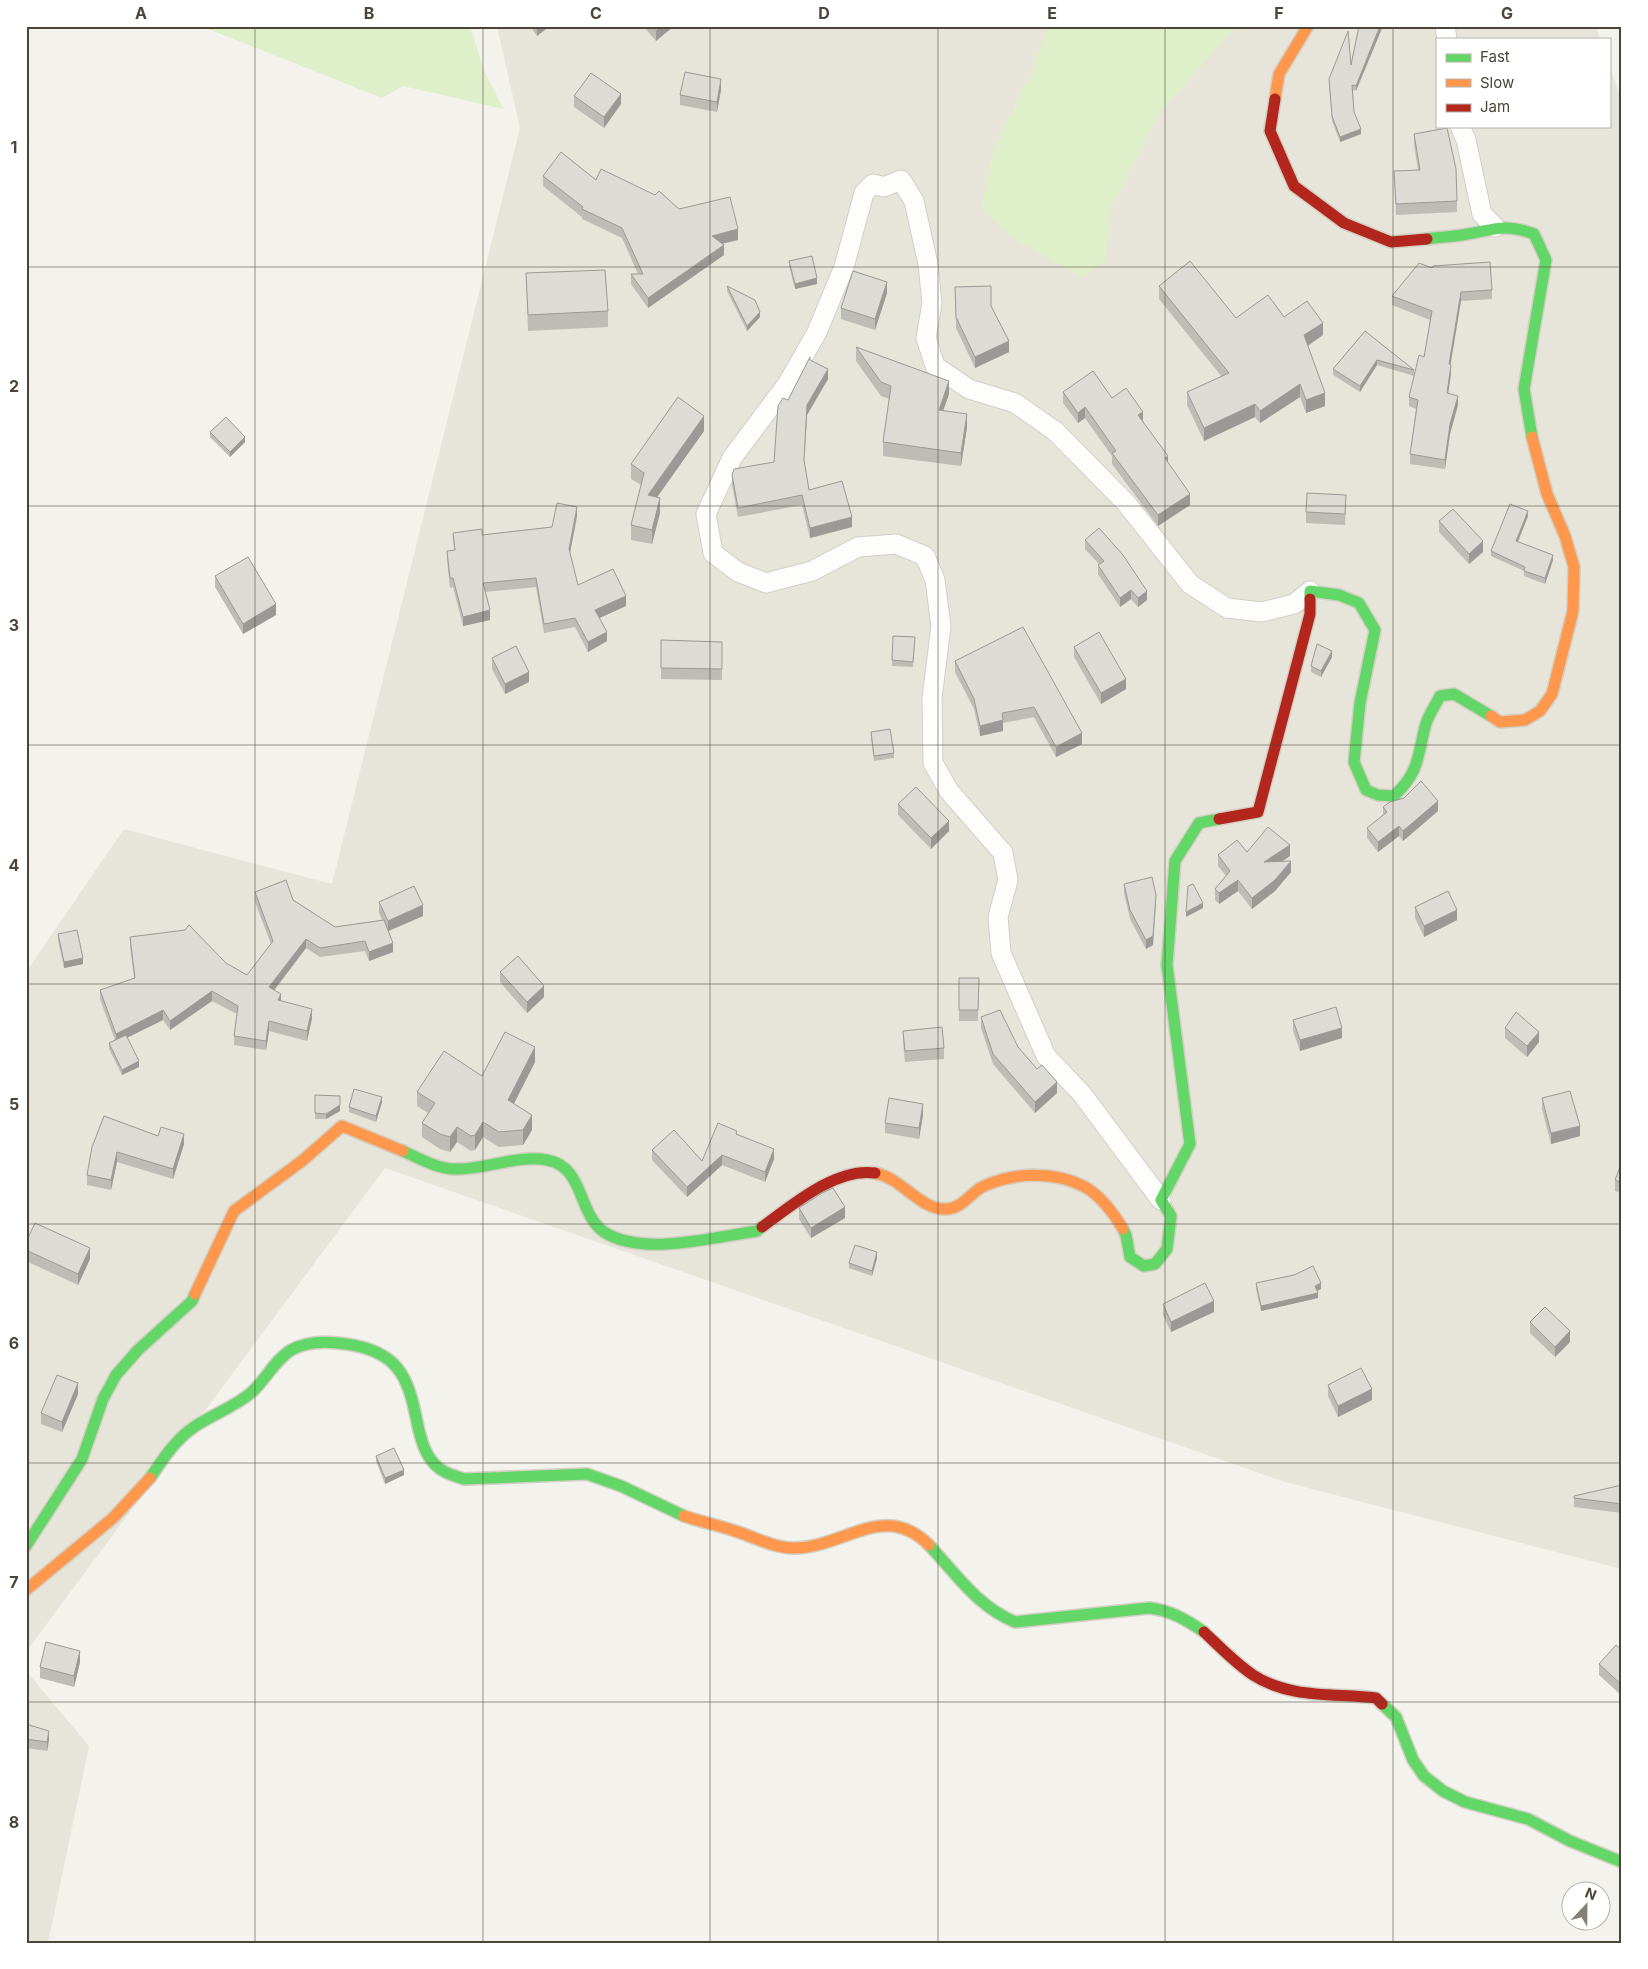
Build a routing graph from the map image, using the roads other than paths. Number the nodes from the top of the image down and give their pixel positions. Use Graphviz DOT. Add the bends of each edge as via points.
graph roads {
  1 [pos="1308,26"];
  2 [pos="1461,128"];
  3 [pos="1495,227"];
  4 [pos="1310,591"];
  5 [pos="1161,1200"];
  6 [pos="26,1546"];
  7 [pos="26,1590"];
  8 [pos="1622,1862"];
  1 -- 3 [label="street" via="1279,74 1270,131 1294,186 1344,223 1391,242 1463,235"];
  2 -- 3 [label="street" via="1482,214"];
  3 -- 4 [label="street" via="1518,228 1534,234 1546,260 1524,389 1529,427 1547,494 1574,567 1572,611 1552,694 1540,712 1525,720 1500,722 1454,694 1440,696 1425,726 1421,753 1408,782 1394,796 1366,790 1354,762 1360,702 1375,630 1359,603 1339,595"];
  4 -- 5 [label="street" via="1310,614 1258,812 1199,823 1175,861 1167,965 1190,1144"];
  4 -- 5 [label="street" via="1294,604 1262,612 1228,608 1190,584 1127,504 1055,431 1015,403 969,389 936,366 926,338 932,303 928,264 914,201 901,180 884,187 873,184 864,193 844,267 817,332 788,383 732,458 706,514 713,553 738,572 766,583 812,571 858,547 896,544 926,556 935,580 941,626 932,698 933,764 949,791 1003,853 1008,880 998,917 1000,953 1046,1056 1082,1094"];
  5 -- 6 [label="street" via="1171,1216 1167,1249 1155,1264 1144,1266 1130,1257 1126,1235 1112,1211 1085,1187 1047,1175 1013,1176 983,1186 961,1204 946,1209 926,1204 884,1175 868,1172 850,1175 811,1191 757,1231 668,1244 626,1242 603,1231 591,1217 571,1172 548,1160 452,1169 431,1164 342,1126 302,1162 234,1211 192,1301 138,1350 116,1375 103,1399 82,1459"];
  7 -- 8 [label="street" via="104,1527 140,1490 187,1431 252,1392 290,1351 308,1344 343,1343 372,1349 391,1359 404,1374 426,1453 435,1467 447,1476 587,1474 621,1484 682,1515 794,1548 828,1542 869,1527 890,1525 908,1529 924,1540 987,1608 1000,1618 1015,1622 1137,1609 1161,1610 1182,1616 1197,1625 1243,1670 1266,1683 1290,1692 1376,1698 1396,1717 1413,1760 1424,1776 1443,1791 1465,1802 1528,1819 1570,1841"];
}
